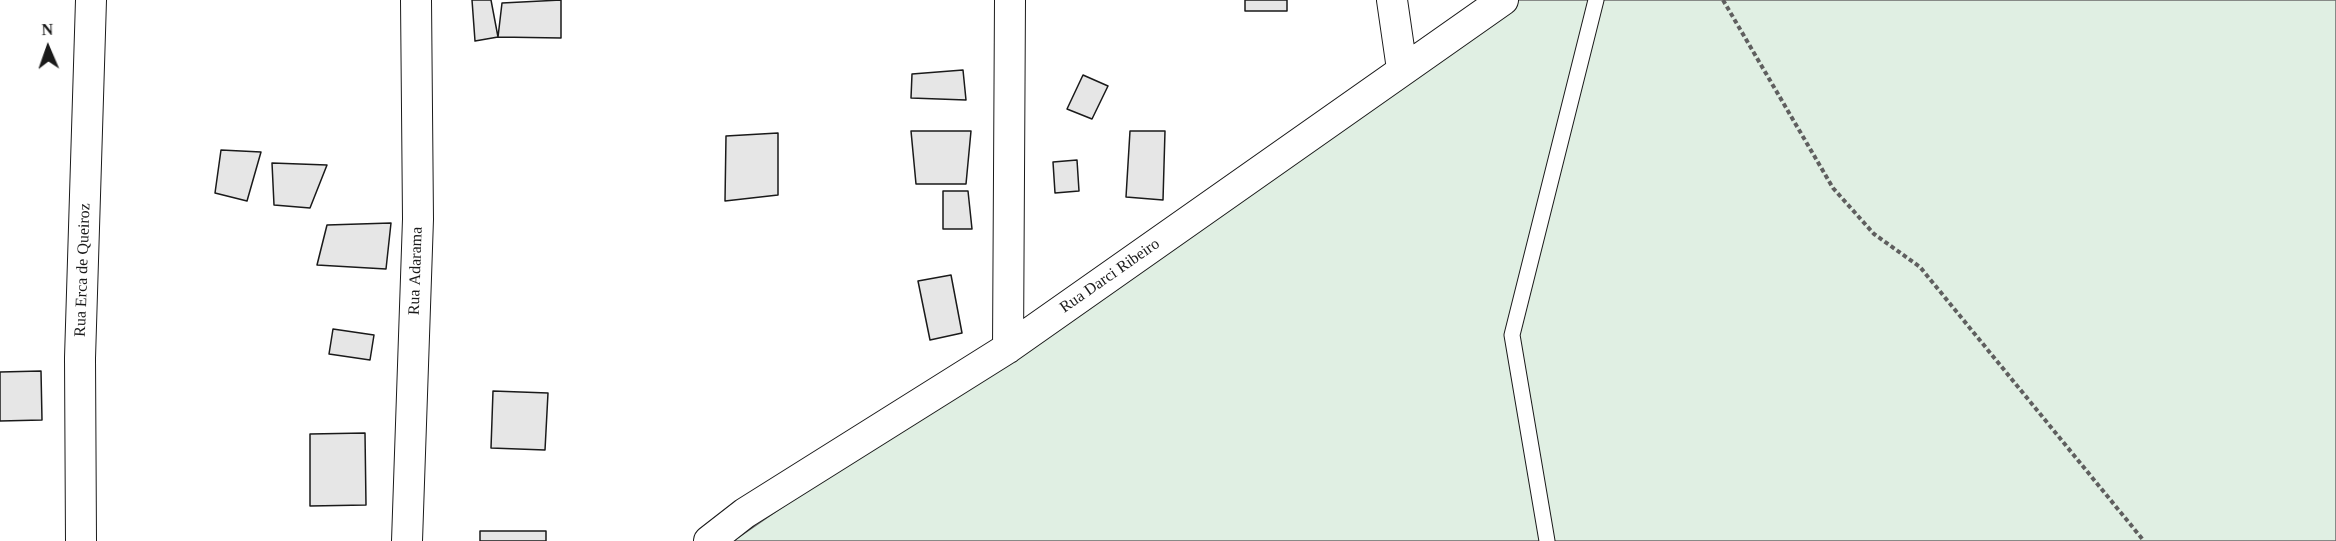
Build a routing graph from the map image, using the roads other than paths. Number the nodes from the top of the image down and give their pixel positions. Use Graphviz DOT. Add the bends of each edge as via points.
graph roads {
  1 [pos="91,0"];
  2 [pos="416,0"];
  3 [pos="1010,0"];
  4 [pos="1392,0"];
  5 [pos="1503,0"];
  6 [pos="1596,0"];
  7 [pos="1402,69"];
  8 [pos="1008,348"];
  9 [pos="81,541"];
  10 [pos="407,541"];
  11 [pos="709,541"];
  12 [pos="1547,541"];
  1 -- 9 [label="street, Rua Erca de Queiroz" via="80,358"];
  2 -- 10 [label="street, Rua Adarama" via="418,219"];
  3 -- 8 [label="street"];
  4 -- 7 [label="street"];
  5 -- 7 [label="street, Rua Darci Ribeiro"];
  6 -- 12 [label="lane" via="1512,334"];
  7 -- 8 [label="street, Rua Darci Ribeiro"];
  8 -- 11 [label="street, Rua Darci Ribeiro" via="745,513"];
}
